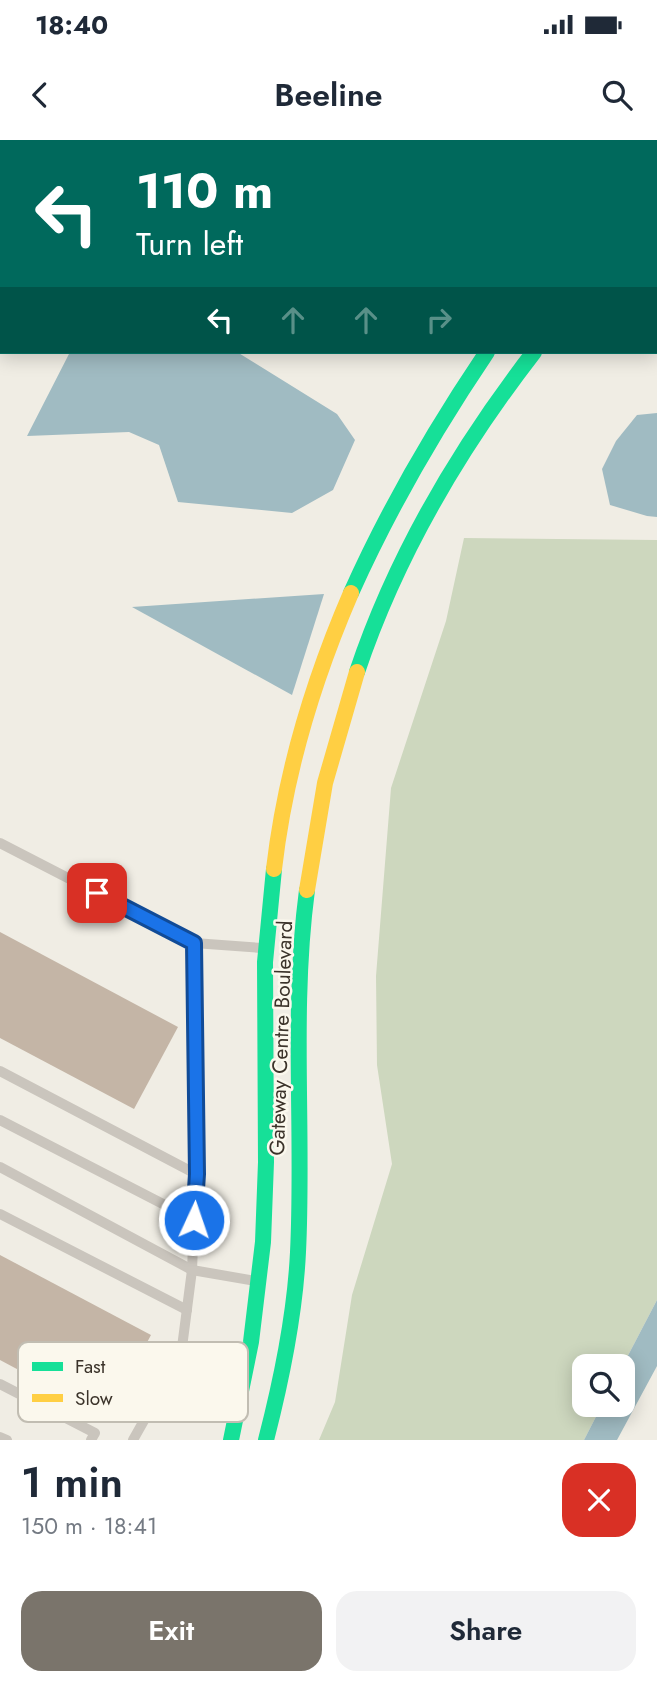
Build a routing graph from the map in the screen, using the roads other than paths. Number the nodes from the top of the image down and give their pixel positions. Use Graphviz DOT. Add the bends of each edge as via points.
graph roads {
  1 [pos="486,354"];
  2 [pos="533,354"];
  3 [pos="0,843"];
  4 [pos="194,943"];
  5 [pos="266,949"];
  6 [pos="0,1071"];
  7 [pos="0,1120"];
  8 [pos="0,1167"];
  9 [pos="197,1174"];
  10 [pos="0,1214"];
  11 [pos="194,1220"];
  12 [pos="192,1270"];
  13 [pos="277,1283"];
  14 [pos="187,1310"];
  15 [pos="183,1342"];
  16 [pos="248,1366"];
  17 [pos="0,1384"];
  18 [pos="18,1393"];
  19 [pos="74,1422"];
  20 [pos="143,1422"];
  21 [pos="235,1422"];
  22 [pos="0,1437"];
  23 [pos="7,1440"];
  24 [pos="91,1440"];
  25 [pos="133,1440"];
  26 [pos="231,1440"];
  27 [pos="266,1440"];
  1 -- 5 [label="street, Gateway Centre Boulevard" via="411,470 339,619 292,770 276,852"];
  2 -- 13 [label="street, Gateway Centre Boulevard" via="484,420 414,538 382,606 335,740 310,876 300,974 298,1254"];
  3 -- 4 [label="lane"];
  4 -- 5 [label="lane"];
  4 -- 9 [label="lane"];
  5 -- 13 [label="street, Gateway Centre Boulevard" via="264,1192"];
  6 -- 9 [label="lane"];
  7 -- 11 [label="lane"];
  8 -- 12 [label="lane"];
  9 -- 11 [label="lane"];
  10 -- 14 [label="lane"];
  11 -- 12 [label="lane"];
  12 -- 13 [label="lane"];
  12 -- 14 [label="lane"];
  13 -- 16 [label="street, Gateway Centre Boulevard"];
  13 -- 27 [label="street, Gateway Centre Boulevard" via="287,1348"];
  14 -- 15 [label="lane"];
  17 -- 18 [label="lane"];
  19 -- 24 [label="lane" via="95,1433"];
  20 -- 25 [label="lane"];
  21 -- 26 [label="street, Gateway Centre Boulevard"];
  22 -- 23 [label="lane"];
}
